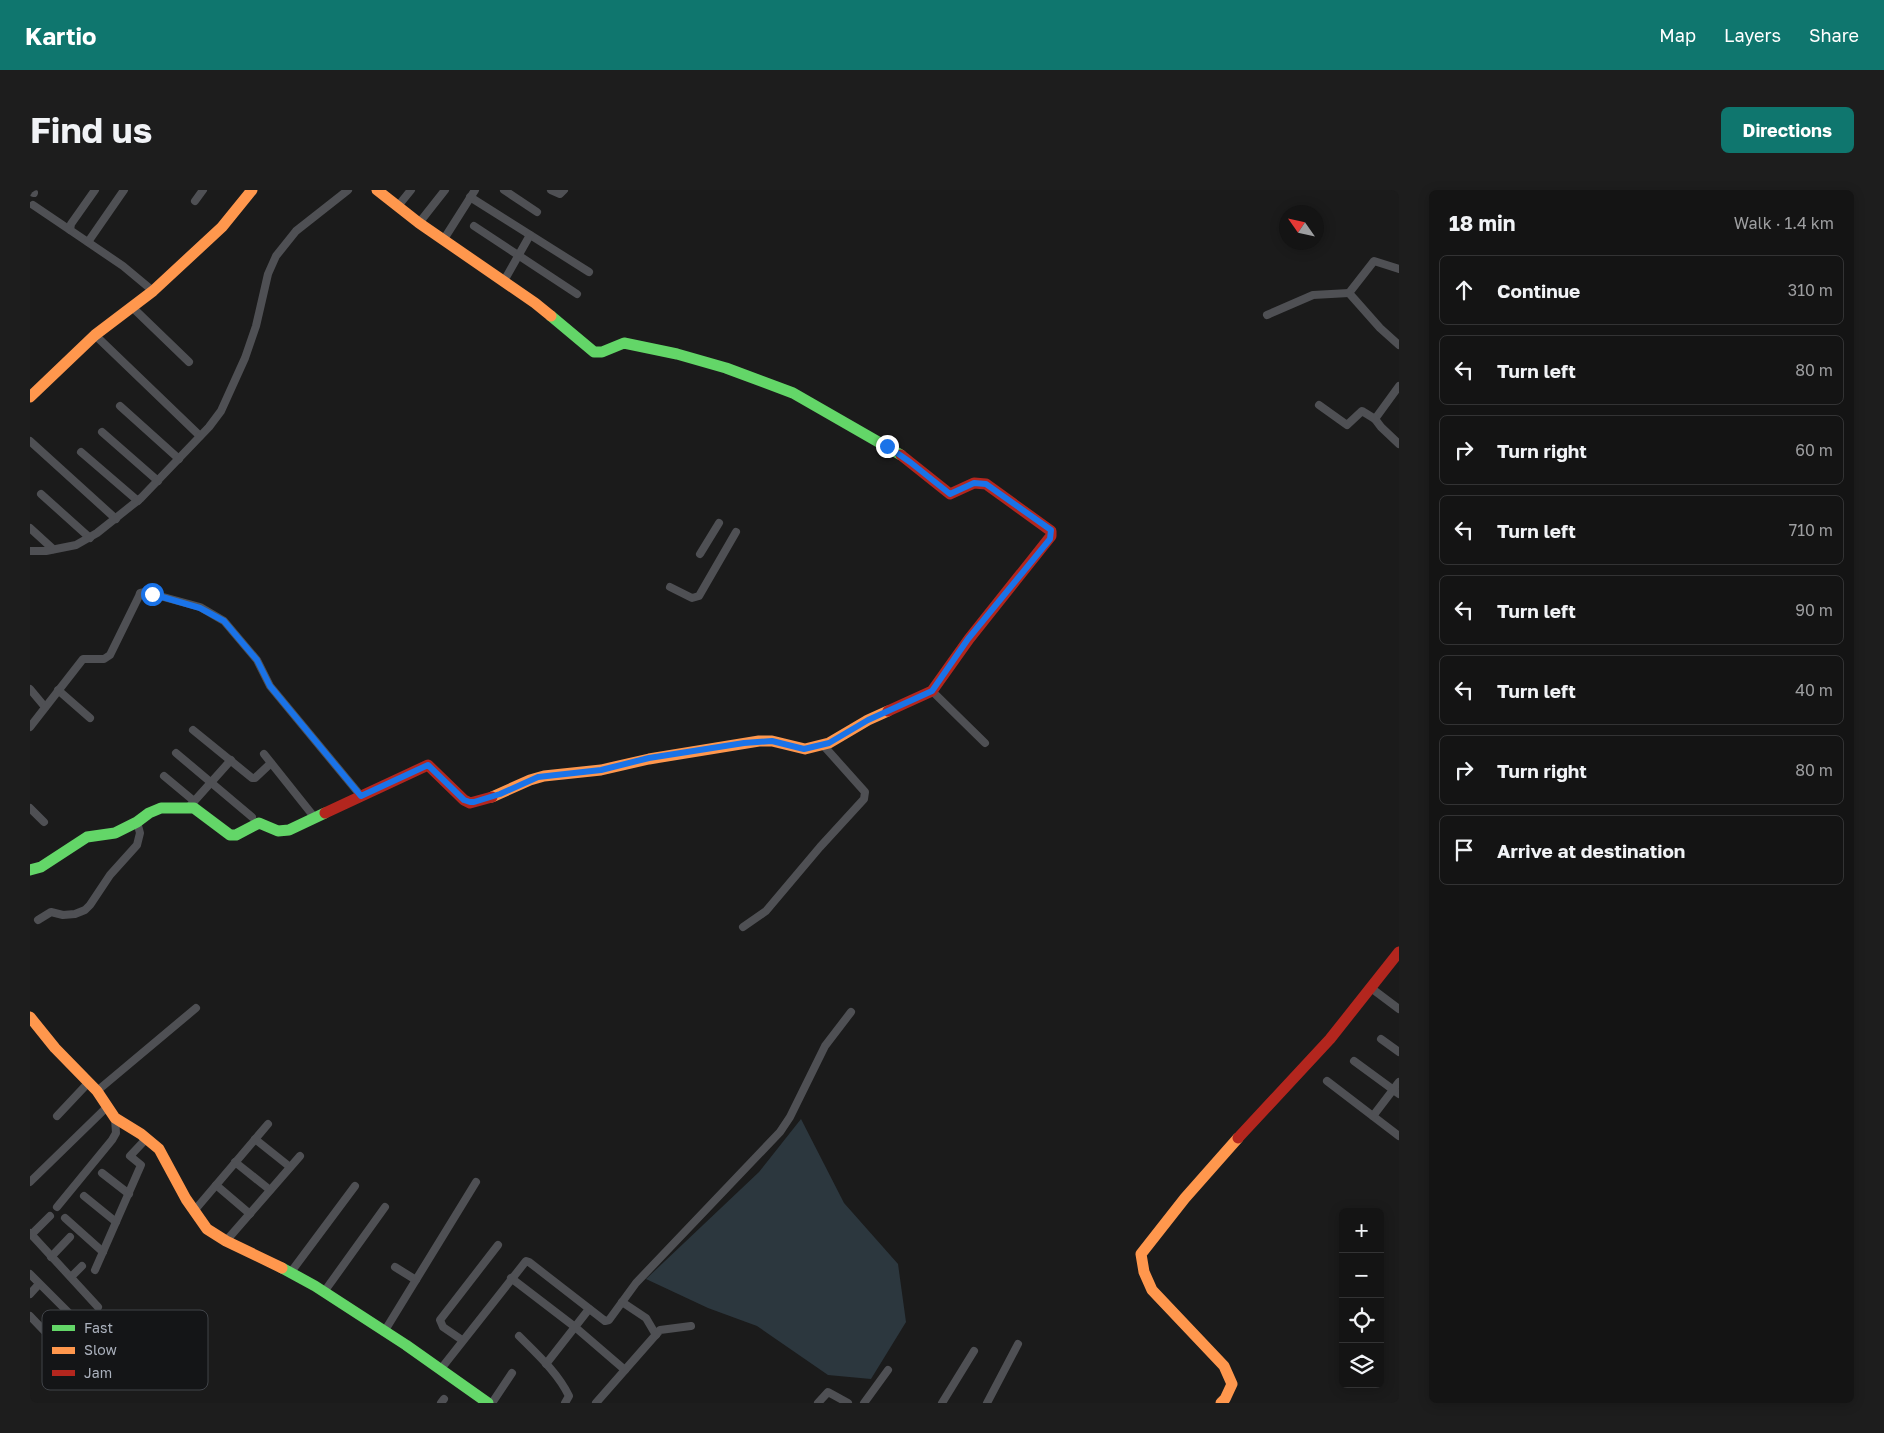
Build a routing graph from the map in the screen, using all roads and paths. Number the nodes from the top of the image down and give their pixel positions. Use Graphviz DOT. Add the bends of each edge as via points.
graph roads {
  1 [pos="95,190"];
  2 [pos="124,190"];
  3 [pos="203,190"];
  4 [pos="252,190"];
  5 [pos="348,190"];
  6 [pos="377,190"];
  7 [pos="411,190"];
  8 [pos="446,190"];
  9 [pos="504,190"];
  10 [pos="551,190"];
  11 [pos="564,190"];
  12 [pos="472,193"];
  13 [pos="195,201"];
  14 [pos="33,205"];
  15 [pos="398,206"];
  16 [pos="538,212"];
  17 [pos="419,223"];
  18 [pos="474,226"];
  19 [pos="70,230"];
  20 [pos="530,235"];
  21 [pos="444,239"];
  22 [pos="88,242"];
  23 [pos="518,255"];
  24 [pos="1399,269"];
  25 [pos="589,272"];
  26 [pos="504,281"];
  27 [pos="153,291"];
  28 [pos="1349,293"];
  29 [pos="577,294"];
  30 [pos="132,307"];
  31 [pos="1267,316"];
  32 [pos="95,335"];
  33 [pos="1399,345"];
  34 [pos="189,362"];
  35 [pos="1399,386"];
  36 [pos="30,397"];
  37 [pos="1319,405"];
  38 [pos="120,406"];
  39 [pos="1375,419"];
  40 [pos="102,432"];
  41 [pos="200,436"];
  42 [pos="30,441"];
  43 [pos="1399,444"];
  44 [pos="81,452"];
  45 [pos="179,459"];
  46 [pos="158,481"];
  47 [pos="41,494"];
  48 [pos="138,501"];
  49 [pos="116,519"];
  50 [pos="719,523"];
  51 [pos="30,528"];
  52 [pos="736,532"];
  53 [pos="90,538"];
  54 [pos="54,549"];
  55 [pos="30,551"];
  56 [pos="700,554"];
  57 [pos="670,588"];
  58 [pos="30,689"];
  59 [pos="58,690"];
  60 [pos="932,691"];
  61 [pos="45,707"];
  62 [pos="90,718"];
  63 [pos="30,727"];
  64 [pos="193,730"];
  65 [pos="985,743"];
  66 [pos="824,745"];
  67 [pos="176,753"];
  68 [pos="264,754"];
  69 [pos="231,760"];
  70 [pos="271,763"];
  71 [pos="164,776"];
  72 [pos="212,783"];
  73 [pos="361,796"];
  74 [pos="192,804"];
  75 [pos="30,808"];
  76 [pos="252,817"];
  77 [pos="315,818"];
  78 [pos="44,822"];
  79 [pos="137,822"];
  80 [pos="30,870"];
  81 [pos="38,920"];
  82 [pos="743,927"];
  83 [pos="1398,956"];
  84 [pos="1371,988"];
  85 [pos="196,1008"];
  86 [pos="1399,1009"];
  87 [pos="851,1012"];
  88 [pos="30,1017"];
  89 [pos="1381,1039"];
  90 [pos="1399,1052"];
  91 [pos="1354,1061"];
  92 [pos="1328,1082"];
  93 [pos="1399,1082"];
  94 [pos="93,1086"];
  95 [pos="1396,1092"];
  96 [pos="108,1106"];
  97 [pos="57,1116"];
  98 [pos="1373,1116"];
  99 [pos="115,1118"];
  100 [pos="268,1124"];
  101 [pos="1399,1136"];
  102 [pos="146,1139"];
  103 [pos="255,1139"];
  104 [pos="300,1156"];
  105 [pos="236,1162"];
  106 [pos="290,1167"];
  107 [pos="102,1173"];
  108 [pos="30,1182"];
  109 [pos="476,1182"];
  110 [pos="216,1185"];
  111 [pos="355,1186"];
  112 [pos="270,1190"];
  113 [pos="129,1194"];
  114 [pos="84,1196"];
  115 [pos="57,1207"];
  116 [pos="385,1208"];
  117 [pos="194,1211"];
  118 [pos="250,1214"];
  119 [pos="50,1216"];
  120 [pos="65,1218"];
  121 [pos="116,1222"];
  122 [pos="31,1234"];
  123 [pos="70,1237"];
  124 [pos="226,1241"];
  125 [pos="498,1245"];
  126 [pos="103,1252"];
  127 [pos="52,1257"];
  128 [pos="82,1266"];
  129 [pos="396,1267"];
  130 [pos="95,1270"];
  131 [pos="291,1272"];
  132 [pos="30,1274"];
  133 [pos="71,1278"];
  134 [pos="512,1278"];
  135 [pos="416,1280"];
  136 [pos="39,1284"];
  137 [pos="324,1292"];
  138 [pos="30,1294"];
  139 [pos="622,1302"];
  140 [pos="98,1307"];
  141 [pos="589,1309"];
  142 [pos="66,1310"];
  143 [pos="30,1316"];
  144 [pos="691,1326"];
  145 [pos="575,1327"];
  146 [pos="42,1328"];
  147 [pos="384,1332"];
  148 [pos="656,1335"];
  149 [pos="519,1336"];
  150 [pos="462,1340"];
  151 [pos="1018,1344"];
  152 [pos="974,1351"];
  153 [pos="546,1364"];
  154 [pos="440,1370"];
  155 [pos="626,1370"];
  156 [pos="888,1370"];
  157 [pos="512,1373"];
  158 [pos="488,1403"];
  159 [pos="492,1403"];
  160 [pos="565,1403"];
  161 [pos="596,1403"];
  162 [pos="819,1403"];
  163 [pos="848,1403"];
  164 [pos="864,1403"];
  165 [pos="942,1403"];
  166 [pos="987,1403"];
  167 [pos="1221,1403"];
  1 -- 19 [label="street"];
  2 -- 22 [label="street"];
  3 -- 13 [label="street"];
  4 -- 27 [label="street" via="222,228"];
  5 -- 41 [label="street" via="296,231 276,256 245,358 221,411"];
  6 -- 15 [label="street"];
  7 -- 15 [label="street"];
  8 -- 17 [label="street"];
  9 -- 16 [label="street"];
  10 -- 11 [label="street" via="559,194"];
  12 -- 20 [label="street"];
  12 -- 21 [label="street"];
  14 -- 19 [label="street"];
  15 -- 17 [label="street"];
  17 -- 21 [label="street"];
  18 -- 23 [label="street"];
  19 -- 22 [label="street"];
  20 -- 23 [label="street"];
  20 -- 25 [label="street"];
  21 -- 26 [label="street"];
  22 -- 27 [label="street"];
  23 -- 26 [label="street"];
  23 -- 29 [label="street"];
  24 -- 28 [label="street" via="1374,261"];
  26 -- 60 [label="street" via="594,352 600,353 624,342 677,354 772,384 887,446 950,494 974,483 986,484 1051,530 1050,539 968,639"];
  27 -- 30 [label="street"];
  28 -- 31 [label="street" via="1313,295"];
  28 -- 33 [label="street"];
  30 -- 32 [label="street"];
  30 -- 34 [label="street"];
  32 -- 36 [label="street"];
  32 -- 41 [label="street"];
  35 -- 39 [label="street"];
  37 -- 39 [label="street" via="1347,425 1361,412"];
  38 -- 45 [label="street"];
  39 -- 43 [label="street"];
  40 -- 46 [label="street"];
  41 -- 45 [label="street"];
  42 -- 49 [label="street"];
  44 -- 48 [label="street"];
  45 -- 46 [label="street"];
  46 -- 48 [label="street"];
  47 -- 53 [label="street"];
  48 -- 49 [label="street"];
  49 -- 53 [label="street"];
  50 -- 56 [label="street"];
  51 -- 54 [label="street"];
  52 -- 57 [label="street" via="699,596 692,598"];
  53 -- 54 [label="street" via="76,545"];
  54 -- 55 [label="street"];
  58 -- 61 [label="street"];
  59 -- 61 [label="street"];
  59 -- 62 [label="street"];
  59 -- 73 [label="street" via="83,659 104,659 110,655 140,593 194,605 231,628 257,660 270,686"];
  60 -- 65 [label="street"];
  60 -- 66 [label="street" via="868,720"];
  61 -- 63 [label="street"];
  64 -- 69 [label="street"];
  66 -- 73 [label="street" via="804,749 772,741 744,743 649,758 601,770 538,777 500,794 470,802 428,765"];
  66 -- 82 [label="street" via="865,792 864,799 766,911"];
  67 -- 72 [label="street"];
  68 -- 70 [label="street"];
  69 -- 70 [label="street" via="252,778"];
  69 -- 72 [label="street"];
  70 -- 77 [label="street"];
  71 -- 74 [label="street"];
  72 -- 74 [label="street"];
  72 -- 76 [label="street"];
  73 -- 77 [label="street"];
  74 -- 77 [label="street" via="230,835 259,823 283,832"];
  74 -- 79 [label="street" via="161,808"];
  75 -- 78 [label="street"];
  79 -- 80 [label="street" via="115,833 87,837 41,867"];
  79 -- 81 [label="street" via="140,833 137,845 110,874 90,905 79,913 63,915 51,912"];
  83 -- 84 [label="street"];
  84 -- 86 [label="street"];
  84 -- 167 [label="street" via="1185,1198 1142,1254 1144,1272 1152,1290 1224,1366 1232,1384"];
  85 -- 94 [label="street"];
  87 -- 139 [label="street" via="825,1046 780,1132"];
  88 -- 94 [label="street"];
  89 -- 90 [label="street"];
  91 -- 95 [label="street"];
  92 -- 98 [label="street"];
  93 -- 95 [label="street"];
  94 -- 96 [label="street"];
  94 -- 97 [label="street"];
  95 -- 98 [label="street"];
  96 -- 99 [label="street"];
  96 -- 108 [label="street"];
  98 -- 101 [label="street"];
  99 -- 102 [label="street"];
  99 -- 115 [label="street" via="116,1133 112,1140"];
  100 -- 103 [label="street"];
  102 -- 113 [label="street" via="130,1156 141,1165"];
  102 -- 117 [label="street" via="159,1149"];
  103 -- 105 [label="street"];
  103 -- 106 [label="street"];
  104 -- 106 [label="street"];
  105 -- 110 [label="street"];
  105 -- 112 [label="street"];
  106 -- 112 [label="street"];
  107 -- 113 [label="street"];
  109 -- 135 [label="street"];
  110 -- 117 [label="street"];
  110 -- 118 [label="street"];
  111 -- 131 [label="street"];
  112 -- 118 [label="street"];
  113 -- 121 [label="street"];
  114 -- 121 [label="street"];
  116 -- 137 [label="street"];
  117 -- 124 [label="street" via="207,1229"];
  118 -- 124 [label="street"];
  119 -- 122 [label="street"];
  120 -- 126 [label="street"];
  121 -- 126 [label="street"];
  122 -- 127 [label="street"];
  123 -- 127 [label="street"];
  124 -- 131 [label="street"];
  125 -- 150 [label="street" via="440,1320 443,1327"];
  126 -- 130 [label="street"];
  127 -- 133 [label="street"];
  128 -- 133 [label="street"];
  129 -- 135 [label="street"];
  131 -- 137 [label="street"];
  132 -- 136 [label="street"];
  133 -- 140 [label="street"];
  134 -- 141 [label="street" via="524,1262 529,1262"];
  134 -- 145 [label="street"];
  134 -- 150 [label="street"];
  135 -- 147 [label="street"];
  136 -- 138 [label="street"];
  136 -- 142 [label="street"];
  137 -- 147 [label="street"];
  139 -- 141 [label="street" via="606,1321"];
  139 -- 148 [label="street" via="646,1318"];
  141 -- 145 [label="street"];
  143 -- 146 [label="street"];
  144 -- 148 [label="street" via="663,1329"];
  145 -- 153 [label="street"];
  145 -- 155 [label="street"];
  147 -- 154 [label="street"];
  148 -- 155 [label="street"];
  149 -- 153 [label="street"];
  150 -- 154 [label="street"];
  151 -- 166 [label="street"];
  152 -- 165 [label="street"];
  153 -- 160 [label="street" via="569,1395"];
  154 -- 158 [label="street"];
  155 -- 161 [label="street"];
  156 -- 164 [label="street"];
  157 -- 159 [label="street"];
  162 -- 163 [label="street" via="828,1392"];
}
